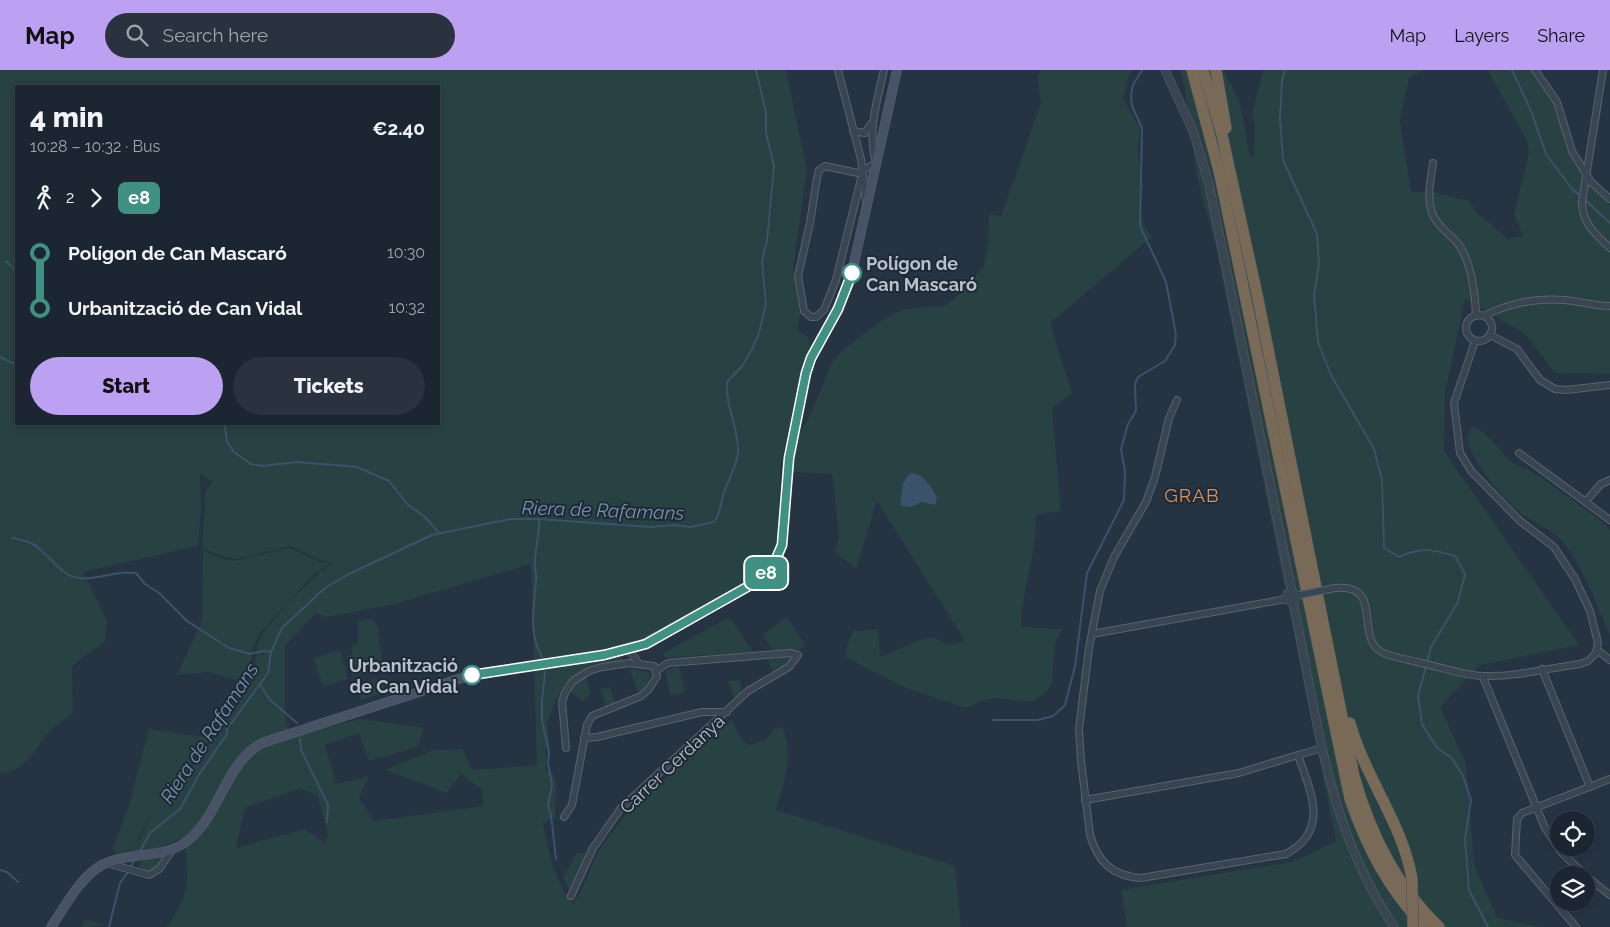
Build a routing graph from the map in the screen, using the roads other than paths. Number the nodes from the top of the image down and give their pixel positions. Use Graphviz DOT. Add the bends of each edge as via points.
graph roads {
  1 [pos="838,70"];
  2 [pos="884,70"];
  3 [pos="897,70"];
  4 [pos="1165,70"];
  5 [pos="1192,70"];
  6 [pos="1203,70"];
  7 [pos="1216,70"];
  8 [pos="1535,70"];
  9 [pos="1603,70"];
  10 [pos="872,120"];
  11 [pos="854,130"];
  12 [pos="876,163"];
  13 [pos="1433,163"];
  14 [pos="863,171"];
  15 [pos="1587,174"];
  16 [pos="1232,184"];
  17 [pos="1610,199"];
  18 [pos="867,205"];
  19 [pos="1610,248"];
  20 [pos="1610,306"];
  21 [pos="1476,316"];
  22 [pos="1484,316"];
  23 [pos="1490,335"];
  24 [pos="1475,341"];
  25 [pos="1610,385"];
  26 [pos="1177,400"];
  27 [pos="1519,453"];
  28 [pos="1610,480"];
  29 [pos="1586,501"];
  30 [pos="1610,520"];
  31 [pos="1294,597"];
  32 [pos="1092,634"];
  33 [pos="1597,650"];
  34 [pos="626,651"];
  35 [pos="1610,660"];
  36 [pos="626,664"];
  37 [pos="639,664"];
  38 [pos="1542,669"];
  39 [pos="656,670"];
  40 [pos="1483,676"];
  41 [pos="1333,677"];
  42 [pos="727,712"];
  43 [pos="584,738"];
  44 [pos="566,748"];
  45 [pos="1322,748"];
  46 [pos="1298,755"];
  47 [pos="1610,779"];
  48 [pos="1590,787"];
  49 [pos="1085,800"];
  50 [pos="1536,808"];
  51 [pos="564,817"];
  52 [pos="172,849"];
  53 [pos="106,863"];
  54 [pos="1575,866"];
  55 [pos="1595,882"];
  56 [pos="1610,895"];
  57 [pos="571,896"];
  58 [pos="51,927"];
  59 [pos="1394,927"];
  60 [pos="1413,927"];
  61 [pos="1425,927"];
  62 [pos="1439,927"];
  63 [pos="1576,927"];
  1 -- 11 [label="street"];
  2 -- 10 [label="street"];
  3 -- 12 [label="main road"];
  4 -- 31 [label="street" via="1190,124 1209,184"];
  5 -- 61 [label="highway" via="1221,181 1348,792 1366,842 1382,872 1403,903"];
  6 -- 16 [label="highway"];
  7 -- 16 [label="highway"];
  8 -- 15 [label="street" via="1557,102 1572,150"];
  9 -- 15 [label="street"];
  10 -- 11 [label="street" via="865,133"];
  10 -- 12 [label="street" via="871,138"];
  11 -- 14 [label="street"];
  12 -- 14 [label="street"];
  12 -- 18 [label="main road"];
  13 -- 21 [label="street" via="1429,192 1431,210 1460,246 1471,278"];
  14 -- 14 [label="street" via="836,280 824,310 811,317 804,311 798,276 819,170 825,166 858,173"];
  14 -- 18 [label="street"];
  15 -- 17 [label="street"];
  15 -- 19 [label="street" via="1582,213 1586,223"];
  16 -- 41 [label="highway"];
  18 -- 34 [label="main road" via="847,288 806,373 789,458 784,531 778,558 767,572 745,589 655,639"];
  20 -- 22 [label="street" via="1537,300 1503,306"];
  21 -- 22 [label="street"];
  21 -- 24 [label="street" via="1469,320 1466,328 1468,336"];
  22 -- 23 [label="street" via="1491,323"];
  23 -- 24 [label="street" via="1484,341"];
  23 -- 25 [label="street" via="1517,349 1540,380 1555,389"];
  24 -- 33 [label="street" via="1454,403 1460,453 1472,472 1520,521 1559,553 1590,611"];
  26 -- 32 [label="street" via="1146,502 1106,571"];
  27 -- 29 [label="street"];
  28 -- 29 [label="street" via="1601,484"];
  29 -- 30 [label="street"];
  31 -- 32 [label="street"];
  31 -- 40 [label="street, bridge" via="1335,588 1350,589 1362,597 1368,627 1380,651"];
  31 -- 45 [label="street"];
  32 -- 49 [label="street" via="1079,729"];
  33 -- 35 [label="street"];
  33 -- 38 [label="street" via="1584,663"];
  34 -- 36 [label="street"];
  34 -- 37 [label="street"];
  34 -- 52 [label="main road" via="471,675 262,743 243,758 193,836"];
  36 -- 37 [label="street"];
  36 -- 44 [label="street" via="589,671 569,687 562,702"];
  37 -- 39 [label="street" via="654,666"];
  38 -- 40 [label="street"];
  38 -- 48 [label="street"];
  39 -- 42 [label="street, Carrer Cerdanya" via="668,663 798,655 789,667 753,687"];
  39 -- 43 [label="street" via="656,679 641,696 592,716"];
  40 -- 50 [label="street"];
  41 -- 60 [label="highway, bridge" via="1363,761 1409,861"];
  41 -- 62 [label="highway" via="1354,776 1369,822 1403,886"];
  42 -- 43 [label="street" via="702,712"];
  42 -- 57 [label="street, Carrer Cerdanya" via="621,808 592,848"];
  43 -- 51 [label="street" via="572,804"];
  45 -- 46 [label="street"];
  45 -- 59 [label="street" via="1334,800 1349,843 1377,901"];
  46 -- 49 [label="street" via="1239,773"];
  46 -- 49 [label="street" via="1313,802 1313,821 1304,840 1279,856 1151,877 1129,877 1110,869 1097,856"];
  47 -- 48 [label="street"];
  48 -- 50 [label="street"];
  50 -- 54 [label="street" via="1556,845"];
  50 -- 63 [label="street" via="1518,817 1514,852"];
  52 -- 53 [label="main road"];
  52 -- 53 [label="street" via="153,874"];
  53 -- 58 [label="main road" via="89,875"];
  55 -- 56 [label="street"];
}
